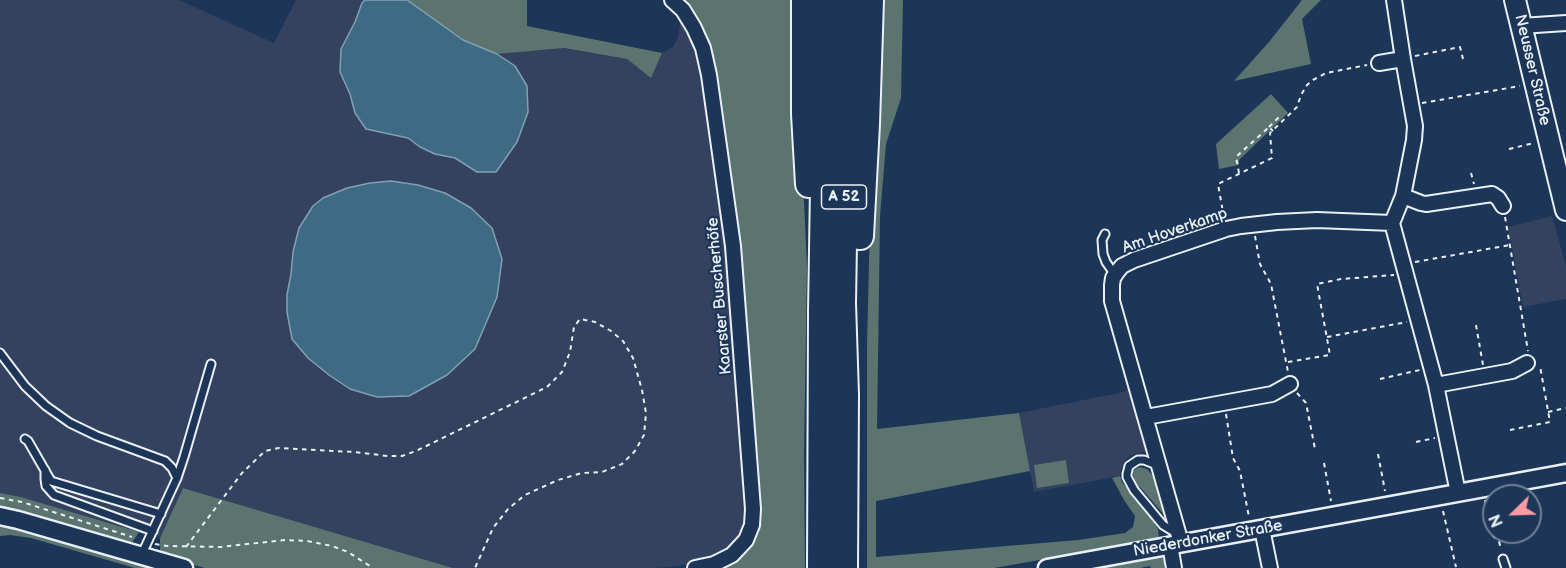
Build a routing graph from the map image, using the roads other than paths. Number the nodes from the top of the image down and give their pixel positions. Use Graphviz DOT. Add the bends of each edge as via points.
graph roads {
  1 [pos="672,0"];
  2 [pos="805,0"];
  3 [pos="827,0"];
  4 [pos="847,0"];
  5 [pos="870,0"];
  6 [pos="1394,0"];
  7 [pos="1515,0"];
  8 [pos="1566,23"];
  9 [pos="1521,26"];
  10 [pos="1403,59"];
  11 [pos="1379,63"];
  12 [pos="1403,196"];
  13 [pos="1503,206"];
  14 [pos="1566,209"];
  15 [pos="1392,223"];
  16 [pos="1105,234"];
  17 [pos="1115,275"];
  18 [pos="822,312"];
  19 [pos="0,353"];
  20 [pos="1527,363"];
  21 [pos="211,364"];
  22 [pos="1290,384"];
  23 [pos="1436,385"];
  24 [pos="845,395"];
  25 [pos="1146,417"];
  26 [pos="25,439"];
  27 [pos="1159,466"];
  28 [pos="45,470"];
  29 [pos="1566,473"];
  30 [pos="177,478"];
  31 [pos="1458,493"];
  32 [pos="161,514"];
  33 [pos="0,516"];
  34 [pos="1257,530"];
  35 [pos="153,531"];
  36 [pos="1177,541"];
  37 [pos="145,549"];
  38 [pos="1503,559"];
  39 [pos="184,568"];
  40 [pos="695,568"];
  41 [pos="821,568"];
  42 [pos="844,568"];
  43 [pos="1047,568"];
  44 [pos="1174,568"];
  45 [pos="1270,568"];
  46 [pos="1506,568"];
  1 -- 40 [label="street, Kaarster Buscherhöfe" via="694,28 709,75 734,246 753,509 746,540 732,555"];
  2 -- 18 [label="highway" via="805,114"];
  3 -- 18 [label="highway, A 52"];
  4 -- 24 [label="highway, A 52" via="842,303"];
  5 -- 24 [label="highway" via="856,301"];
  6 -- 10 [label="street"];
  7 -- 9 [label="main road, Neusser Straße"];
  8 -- 9 [label="street"];
  9 -- 14 [label="main road, Neusser Straße"];
  10 -- 11 [label="street"];
  10 -- 12 [label="street" via="1415,126"];
  12 -- 13 [label="street" via="1426,204 1492,194"];
  12 -- 15 [label="street"];
  15 -- 17 [label="street, Am Hoverkamp" via="1317,220 1252,224 1134,260"];
  15 -- 23 [label="street"];
  16 -- 17 [label="lane" via="1103,254"];
  17 -- 25 [label="street, Am Hoverkamp" via="1112,302"];
  18 -- 41 [label="highway, A 52"];
  19 -- 30 [label="lane" via="25,386 70,423 165,461"];
  20 -- 23 [label="street" via="1512,371"];
  21 -- 30 [label="lane"];
  22 -- 25 [label="street" via="1272,394"];
  23 -- 31 [label="street"];
  24 -- 42 [label="highway, A 52"];
  25 -- 27 [label="street, Am Hoverkamp"];
  26 -- 28 [label="lane"];
  27 -- 36 [label="street, Am Hoverkamp"];
  27 -- 36 [label="lane" via="1138,460 1129,466 1127,477"];
  28 -- 32 [label="lane" via="51,481"];
  28 -- 35 [label="lane" via="46,486 54,495"];
  29 -- 31 [label="street, Niederdonker Straße"];
  30 -- 32 [label="lane"];
  31 -- 34 [label="street, Niederdonker Straße"];
  32 -- 35 [label="lane"];
  33 -- 37 [label="street"];
  34 -- 36 [label="street, Niederdonker Straße"];
  34 -- 45 [label="street"];
  35 -- 37 [label="lane"];
  36 -- 43 [label="street, Niederdonker Straße"];
  36 -- 44 [label="street, Am Hoverkamp"];
  37 -- 39 [label="street"];
  38 -- 46 [label="lane"];
}
